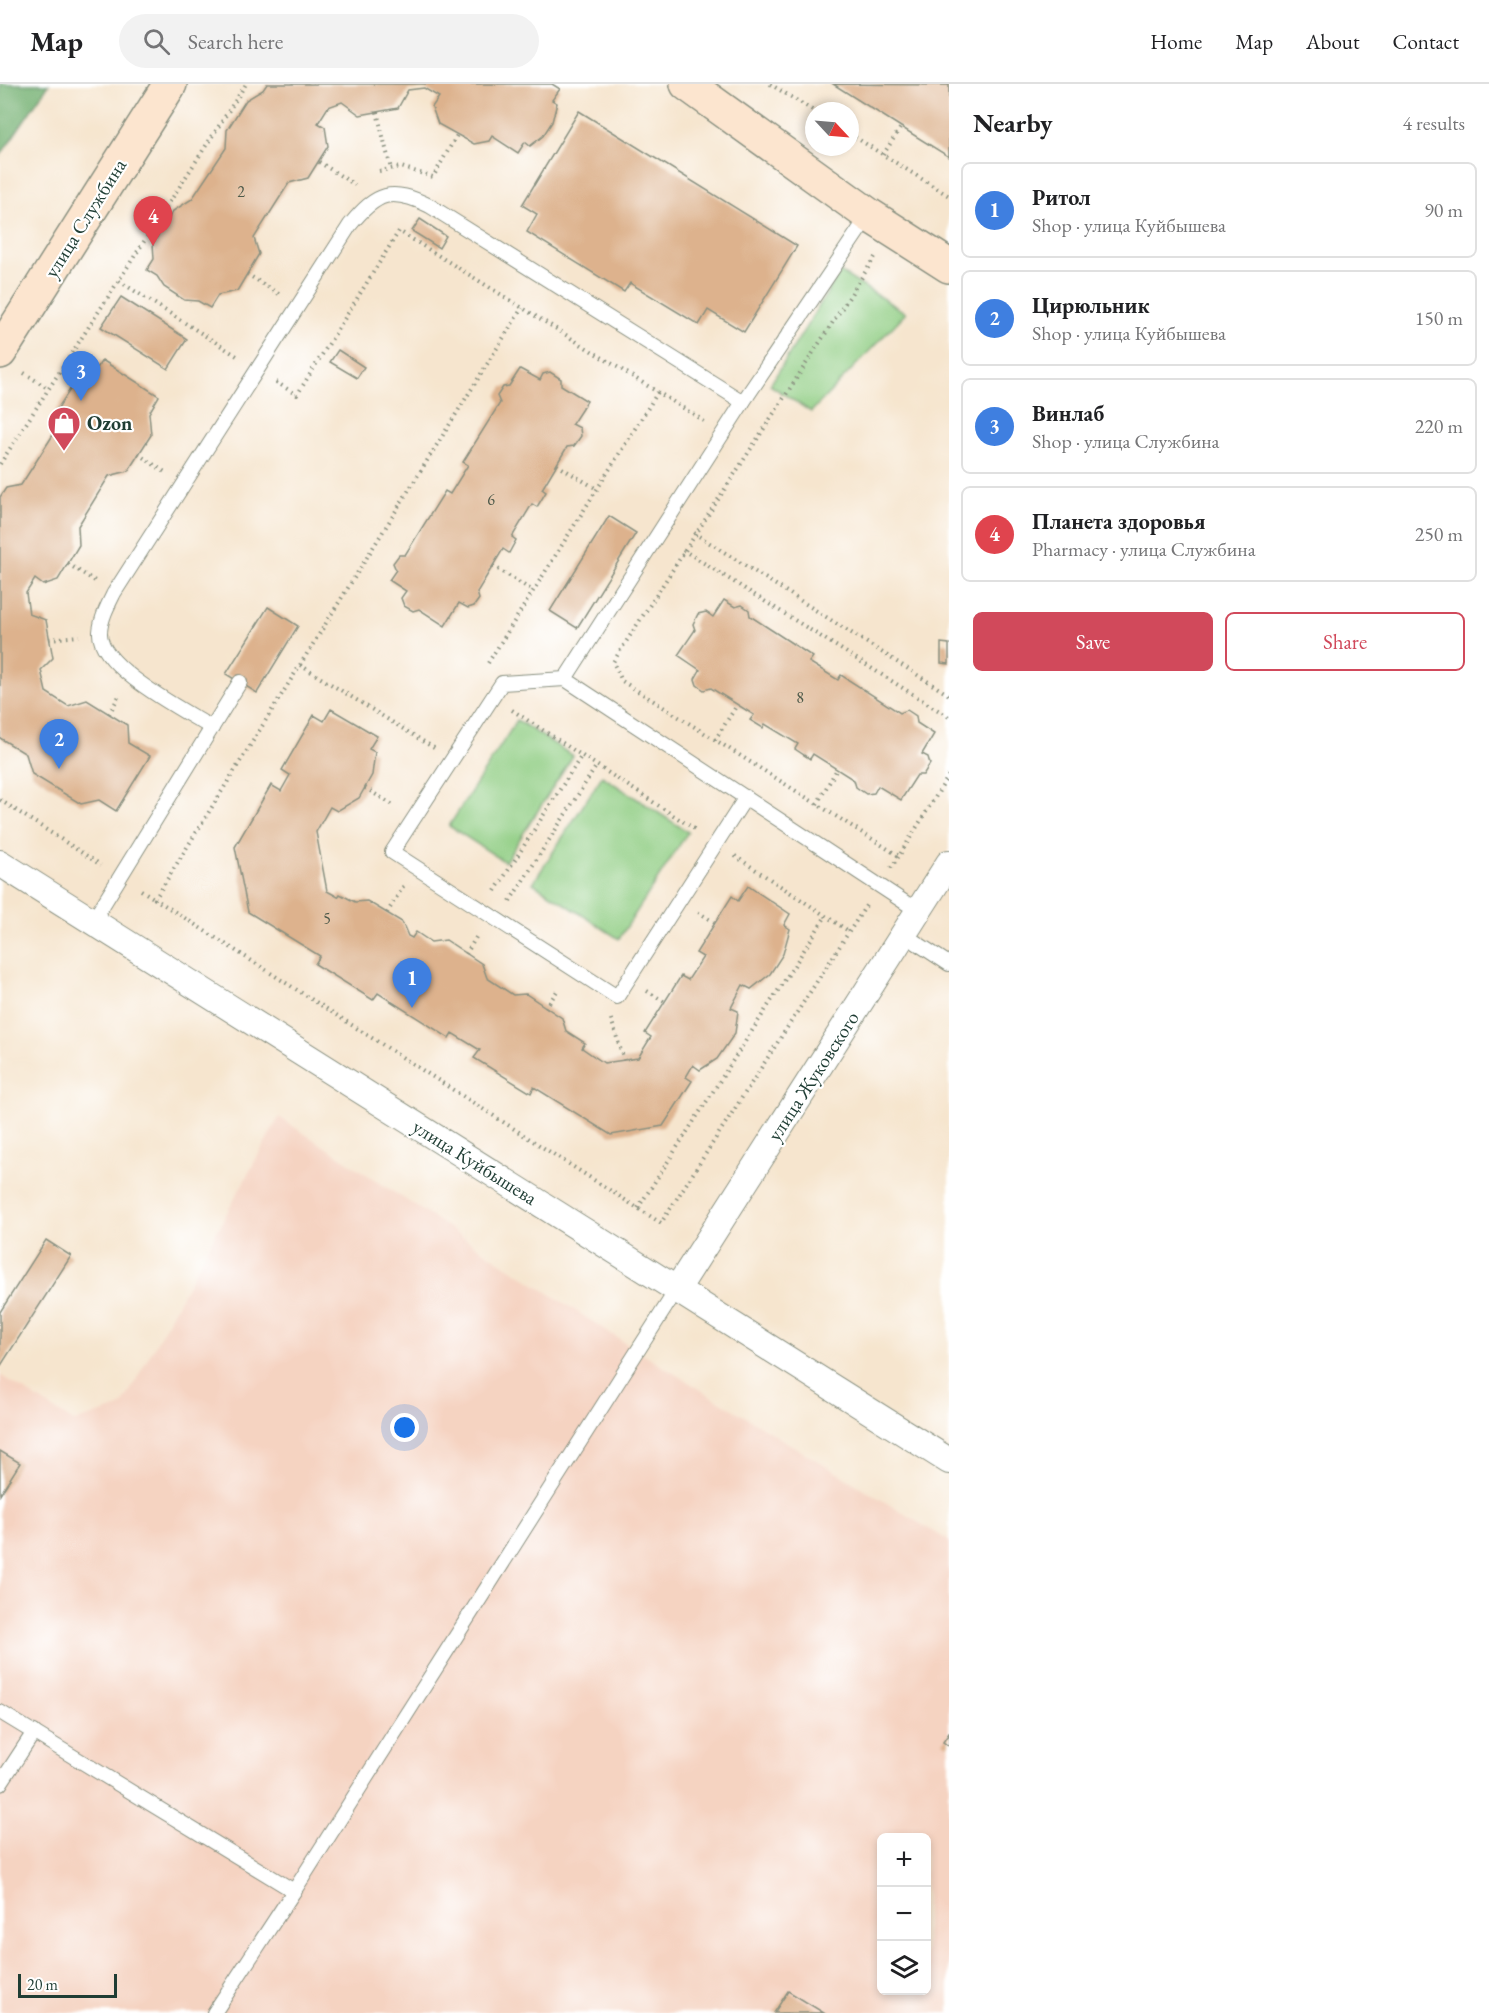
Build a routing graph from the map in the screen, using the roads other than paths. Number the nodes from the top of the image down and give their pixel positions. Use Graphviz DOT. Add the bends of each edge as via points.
graph roads {
  1 [pos="170,84"];
  2 [pos="695,86"];
  3 [pos="869,215"];
  4 [pos="949,266"];
  5 [pos="0,352"];
  6 [pos="743,402"];
  7 [pos="565,679"];
  8 [pos="240,682"];
  9 [pos="212,728"];
  10 [pos="746,797"];
  11 [pos="0,863"];
  12 [pos="949,863"];
  13 [pos="918,911"];
  14 [pos="93,921"];
  15 [pos="903,934"];
  16 [pos="949,964"];
  17 [pos="677,1289"];
  18 [pos="949,1461"];
  19 [pos="0,1712"];
  20 [pos="34,1732"];
  21 [pos="0,1784"];
  22 [pos="294,1891"];
  23 [pos="214,2013"];
  1 -- 5 [label="street, улица Службина"];
  2 -- 3 [label="street"];
  3 -- 4 [label="street"];
  3 -- 6 [label="lane"];
  6 -- 7 [label="lane"];
  6 -- 9 [label="lane" via="430,206 396,194 378,197 364,207 298,306 103,615 100,634 105,652 118,666"];
  7 -- 10 [label="lane"];
  7 -- 10 [label="lane" via="502,683 392,852 617,997"];
  8 -- 9 [label="lane"];
  9 -- 14 [label="lane"];
  10 -- 13 [label="lane"];
  11 -- 14 [label="street, улица Куйбышева"];
  12 -- 13 [label="street, улица Жуковского"];
  13 -- 15 [label="street, улица Жуковского"];
  14 -- 17 [label="street, улица Куйбышева"];
  15 -- 16 [label="lane"];
  15 -- 17 [label="street, улица Жуковского"];
  17 -- 18 [label="street, улица Куйбышева"];
  17 -- 22 [label="lane"];
  19 -- 20 [label="lane"];
  20 -- 21 [label="lane"];
  20 -- 22 [label="lane"];
  22 -- 23 [label="lane"];
}
